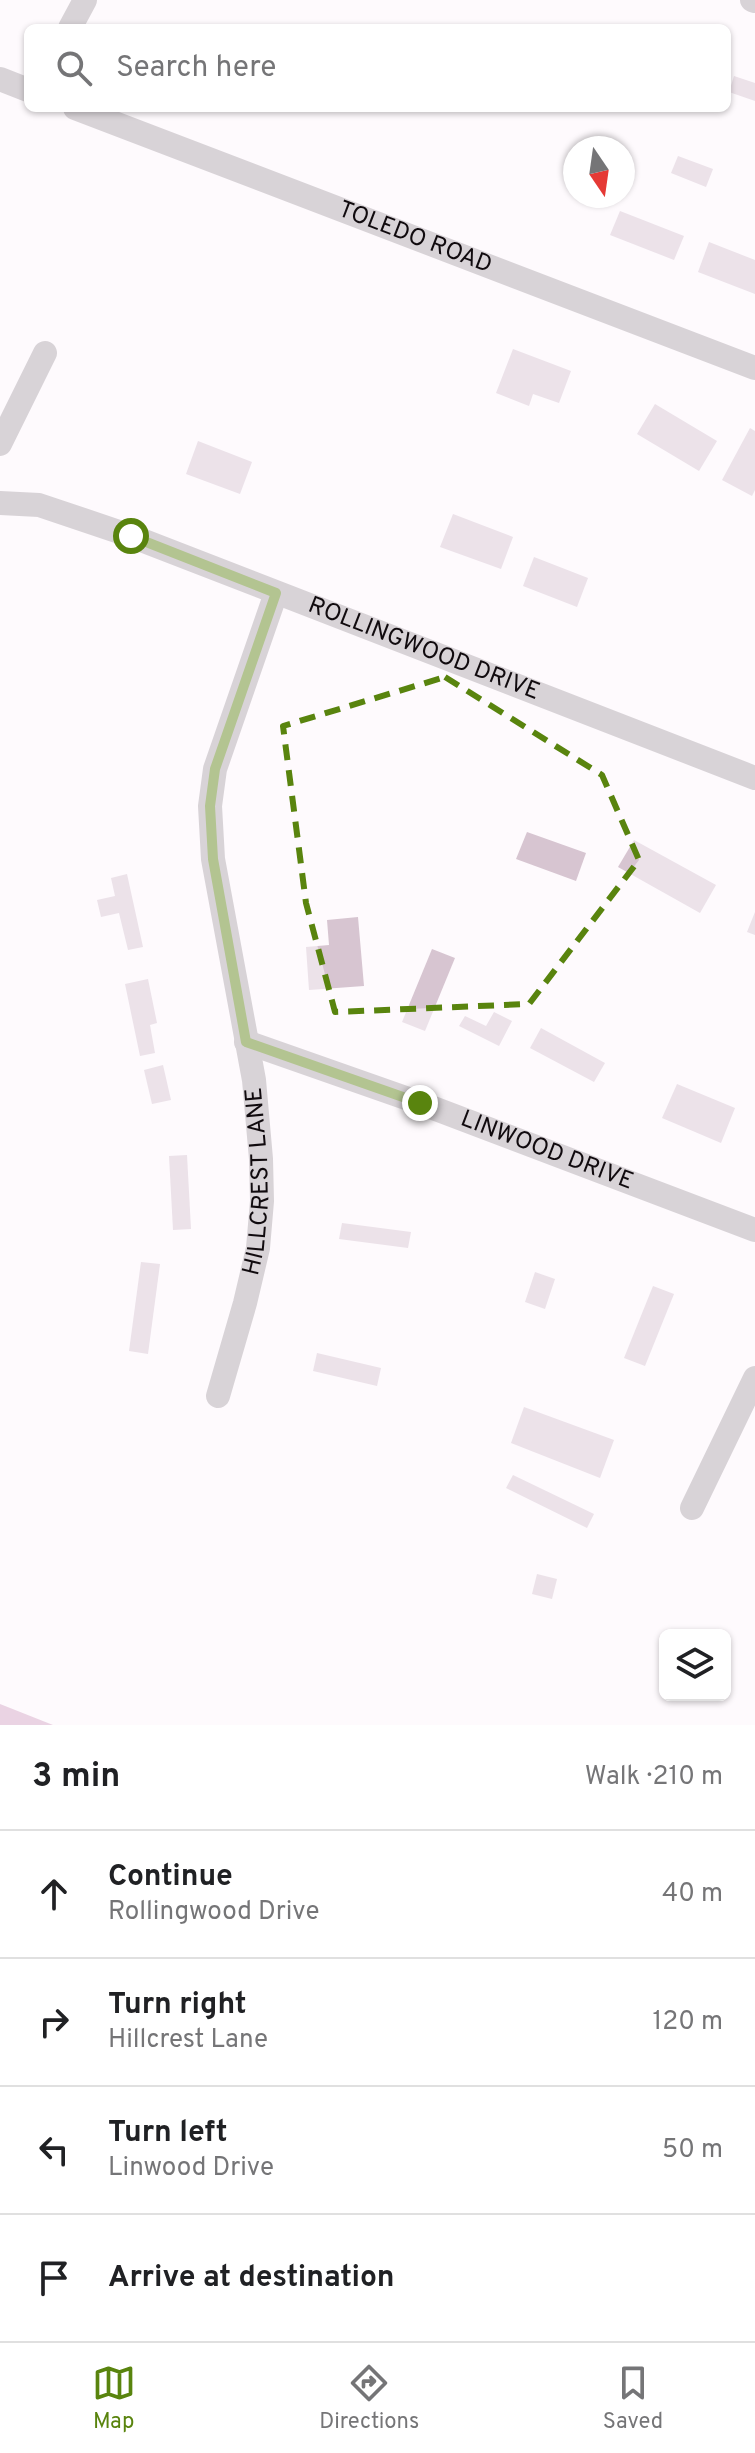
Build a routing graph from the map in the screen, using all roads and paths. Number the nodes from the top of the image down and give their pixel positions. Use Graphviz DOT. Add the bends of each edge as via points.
graph roads {
  1 [pos="85,0"];
  2 [pos="72,24"];
  3 [pos="0,79"];
  4 [pos="24,88"];
  5 [pos="85,112"];
  6 [pos="45,353"];
  7 [pos="755,368"];
  8 [pos="0,444"];
  9 [pos="0,503"];
  10 [pos="276,593"];
  11 [pos="755,778"];
  12 [pos="246,1042"];
  13 [pos="755,1230"];
  14 [pos="755,1378"];
  15 [pos="218,1396"];
  16 [pos="692,1508"];
  1 -- 2 [label="street"];
  3 -- 4 [label="street"];
  5 -- 7 [label="street, TOLEDO ROAD"];
  6 -- 8 [label="street"];
  9 -- 10 [label="street, ROLLINGWOOD DRIVE" via="39,505"];
  10 -- 11 [label="street, ROLLINGWOOD DRIVE"];
  10 -- 12 [label="street, HILLCREST LANE" via="215,769 210,806 213,859"];
  12 -- 13 [label="street, LINWOOD DRIVE"];
  12 -- 15 [label="street, HILLCREST LANE" via="258,1106 262,1201 258,1248"];
  14 -- 16 [label="street"];
}
